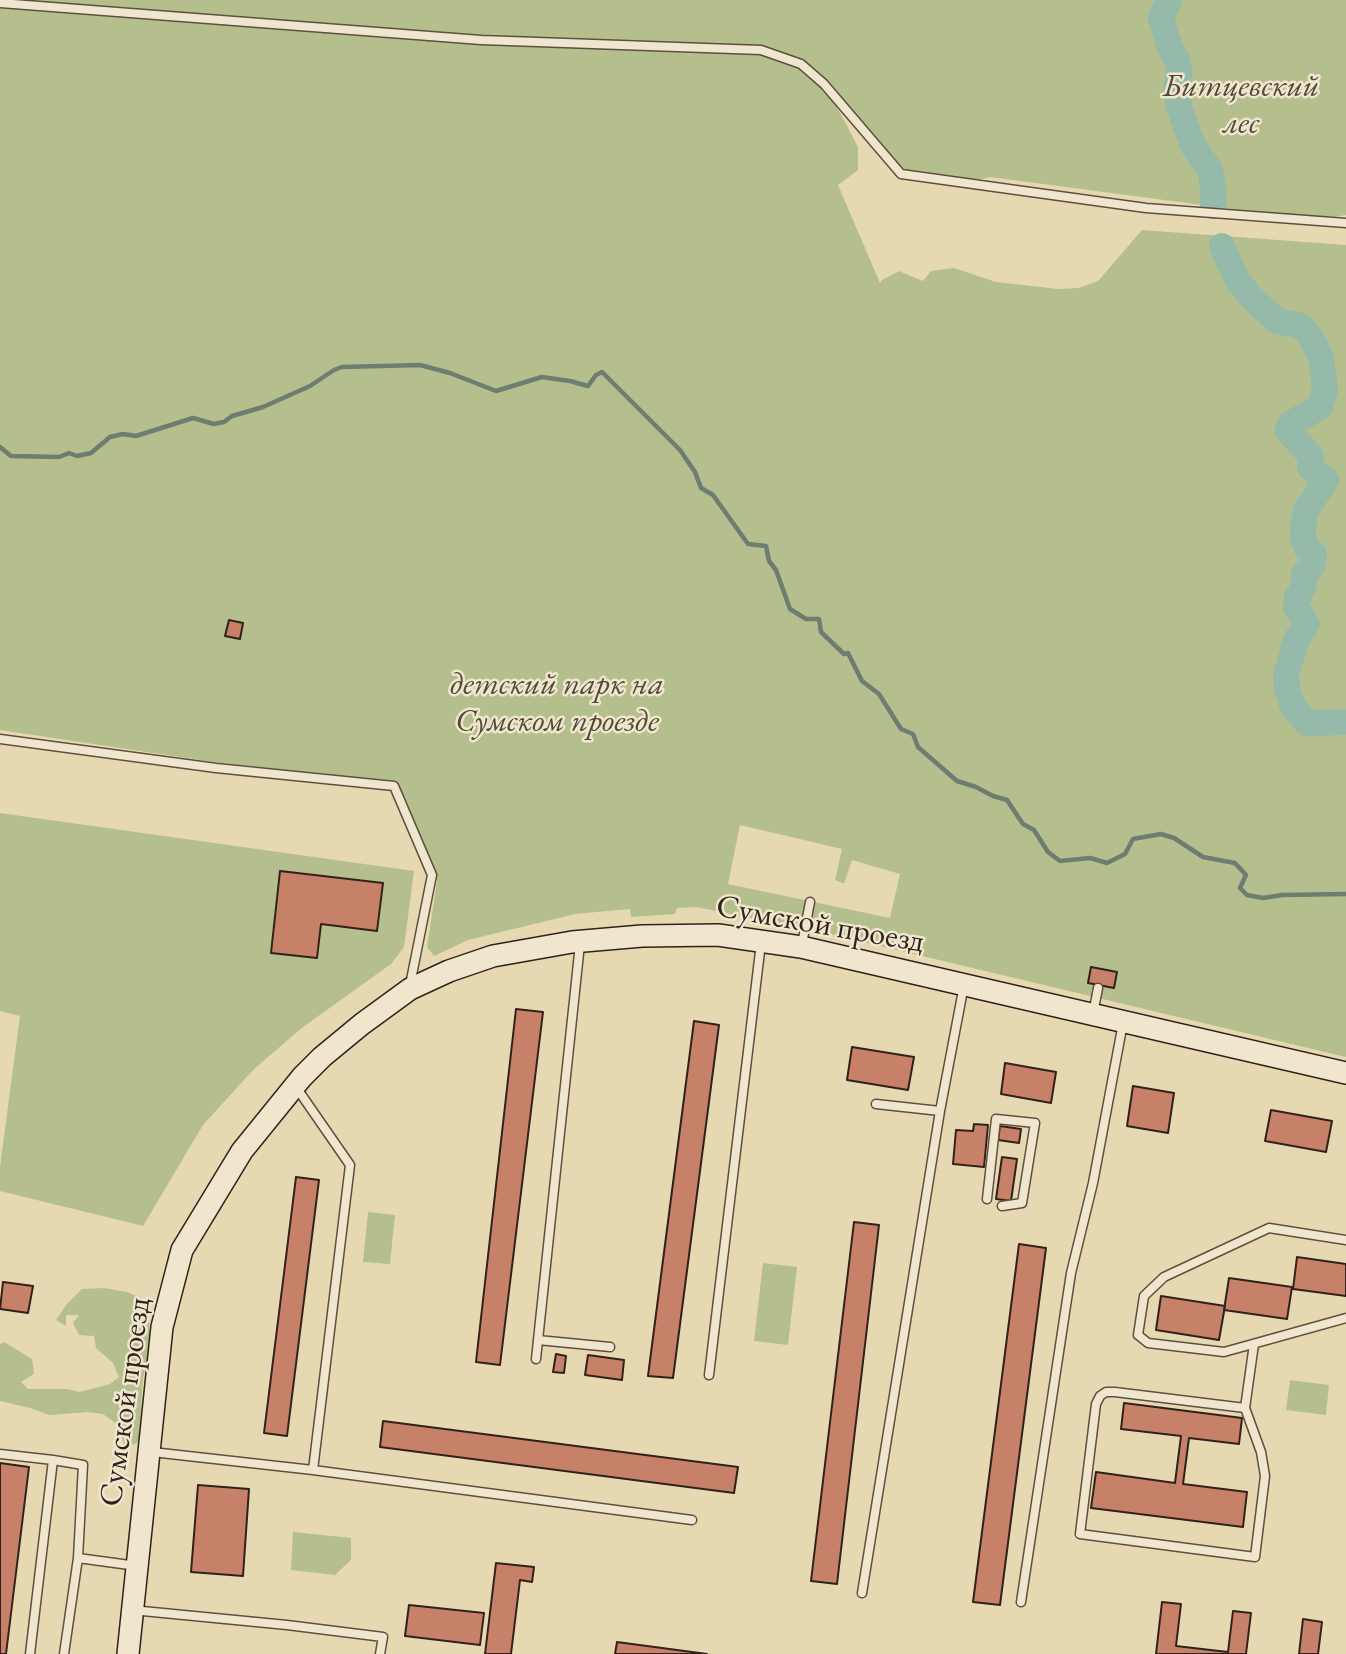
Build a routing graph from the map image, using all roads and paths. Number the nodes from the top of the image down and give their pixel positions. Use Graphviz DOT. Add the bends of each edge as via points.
graph roads {
  1 [pos="0,3"];
  2 [pos="1346,223"];
  3 [pos="0,739"];
  4 [pos="810,902"];
  5 [pos="762,940"];
  6 [pos="580,941"];
  7 [pos="801,947"];
  8 [pos="964,985"];
  9 [pos="1098,988"];
  10 [pos="410,989"];
  11 [pos="1093,1014"];
  12 [pos="1124,1021"];
  13 [pos="1346,1073"];
  14 [pos="295,1085"];
  15 [pos="876,1104"];
  16 [pos="940,1111"];
  17 [pos="987,1199"];
  18 [pos="1002,1206"];
  19 [pos="1346,1240"];
  20 [pos="1346,1318"];
  21 [pos="538,1340"];
  22 [pos="1254,1343"];
  23 [pos="610,1347"];
  24 [pos="536,1359"];
  25 [pos="709,1375"];
  26 [pos="1245,1408"];
  27 [pos="149,1451"];
  28 [pos="0,1454"];
  29 [pos="53,1460"];
  30 [pos="313,1470"];
  31 [pos="692,1520"];
  32 [pos="78,1558"];
  33 [pos="137,1566"];
  34 [pos="862,1593"];
  35 [pos="1021,1602"];
  36 [pos="132,1610"];
  37 [pos="30,1654"];
  38 [pos="64,1654"];
  39 [pos="128,1654"];
  40 [pos="380,1654"];
  1 -- 2 [label="lane" via="481,40 761,50 801,64 824,84 901,174 1082,201"];
  3 -- 10 [label="lane" via="394,786 432,875"];
  4 -- 7 [label="lane"];
  5 -- 6 [label="street, Сумской проезд" via="718,935"];
  5 -- 7 [label="street, Сумской проезд"];
  5 -- 25 [label="lane"];
  6 -- 10 [label="street, Сумской проезд" via="493,956"];
  6 -- 21 [label="lane"];
  7 -- 8 [label="street, Сумской проезд"];
  8 -- 11 [label="street, Сумской проезд"];
  8 -- 16 [label="lane"];
  9 -- 11 [label="lane"];
  10 -- 14 [label="street, Сумской проезд" via="322,1057"];
  11 -- 12 [label="street, Сумской проезд"];
  12 -- 13 [label="street, Сумской проезд"];
  12 -- 35 [label="lane" via="1071,1273"];
  14 -- 27 [label="street, Сумской проезд" via="242,1151 182,1250 162,1327"];
  14 -- 30 [label="lane" via="350,1165"];
  15 -- 16 [label="lane"];
  16 -- 34 [label="lane"];
  17 -- 18 [label="lane" via="996,1119 1034,1123 1022,1203"];
  19 -- 22 [label="lane" via="1269,1228 1164,1277 1144,1296 1138,1335 1149,1343 1224,1352"];
  20 -- 22 [label="lane"];
  21 -- 23 [label="lane"];
  21 -- 24 [label="lane"];
  22 -- 26 [label="lane"];
  26 -- 26 [label="lane" via="1265,1476 1255,1557 1080,1534 1100,1396 1115,1392"];
  27 -- 30 [label="lane"];
  27 -- 33 [label="street, Сумской проезд"];
  28 -- 29 [label="lane"];
  29 -- 32 [label="lane" via="83,1465"];
  29 -- 37 [label="lane"];
  30 -- 31 [label="lane"];
  32 -- 33 [label="lane"];
  32 -- 38 [label="lane"];
  33 -- 36 [label="street, Сумской проезд"];
  36 -- 39 [label="street, Сумской проезд"];
  36 -- 40 [label="lane" via="383,1637"];
}
